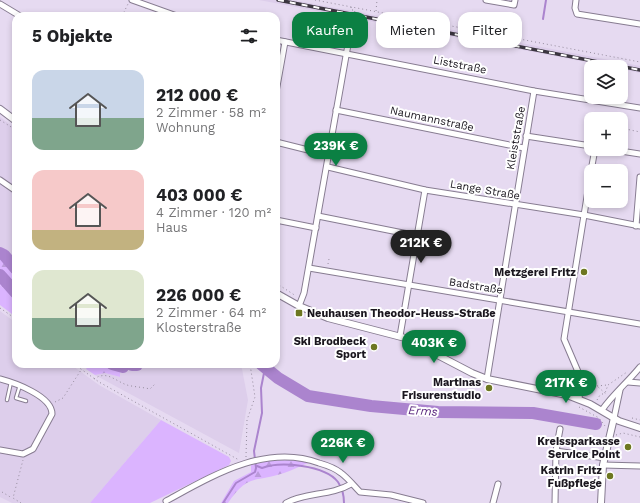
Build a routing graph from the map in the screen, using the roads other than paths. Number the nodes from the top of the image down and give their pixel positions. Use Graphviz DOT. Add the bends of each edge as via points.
graph roads {
  1 [pos="130,0"];
  2 [pos="486,0"];
  3 [pos="576,0"];
  4 [pos="514,3"];
  5 [pos="0,4"];
  6 [pos="13,12"];
  7 [pos="165,12"];
  8 [pos="640,24"];
  9 [pos="280,41"];
  10 [pos="285,42"];
  11 [pos="347,48"];
  12 [pos="346,54"];
  13 [pos="280,70"];
  14 [pos="534,91"];
  15 [pos="640,108"];
  16 [pos="0,109"];
  17 [pos="336,110"];
  18 [pos="12,118"];
  19 [pos="526,136"];
  20 [pos="280,143"];
  21 [pos="584,145"];
  22 [pos="524,148"];
  23 [pos="628,152"];
  24 [pos="640,154"];
  25 [pos="328,155"];
  26 [pos="328,167"];
  27 [pos="640,177"];
  28 [pos="0,180"];
  29 [pos="12,188"];
  30 [pos="425,190"];
  31 [pos="514,206"];
  32 [pos="585,208"];
  33 [pos="584,215"];
  34 [pos="318,216"];
  35 [pos="280,221"];
  36 [pos="638,226"];
  37 [pos="316,228"];
  38 [pos="418,236"];
  39 [pos="309,268"];
  40 [pos="409,285"];
  41 [pos="280,295"];
  42 [pos="500,300"];
  43 [pos="299,306"];
  44 [pos="569,311"];
  45 [pos="640,324"];
  46 [pos="400,336"];
  47 [pos="640,367"];
  48 [pos="0,379"];
  49 [pos="487,379"];
  50 [pos="11,382"];
  51 [pos="628,382"];
  52 [pos="640,383"];
  53 [pos="20,385"];
  54 [pos="620,390"];
  55 [pos="579,399"];
  56 [pos="7,400"];
  57 [pos="26,401"];
  58 [pos="602,410"];
  59 [pos="614,418"];
  60 [pos="560,428"];
  61 [pos="640,428"];
  62 [pos="0,450"];
  63 [pos="556,451"];
  64 [pos="605,458"];
  65 [pos="603,465"];
  66 [pos="640,466"];
  67 [pos="498,484"];
  68 [pos="349,485"];
  69 [pos="164,502"];
  70 [pos="286,503"];
  71 [pos="423,503"];
  72 [pos="493,503"];
  73 [pos="554,503"];
  74 [pos="601,503"];
  1 -- 7 [label="street"];
  2 -- 4 [label="street"];
  3 -- 8 [label="street" via="575,8 578,14"];
  5 -- 6 [label="street"];
  9 -- 10 [label="street, Liststraße"];
  10 -- 12 [label="street, Liststraße"];
  10 -- 13 [label="street"];
  11 -- 12 [label="street"];
  12 -- 14 [label="street, Liststraße"];
  12 -- 17 [label="street"];
  14 -- 15 [label="street, Liststraße"];
  14 -- 19 [label="street, Kleiststraße"];
  16 -- 18 [label="street"];
  17 -- 22 [label="street, Naumannstraße"];
  17 -- 25 [label="street"];
  19 -- 21 [label="street"];
  19 -- 22 [label="street, Kleiststraße"];
  20 -- 25 [label="street"];
  22 -- 31 [label="street, Kleiststraße"];
  23 -- 24 [label="street"];
  25 -- 26 [label="street"];
  26 -- 30 [label="street, Lange Straße"];
  26 -- 34 [label="street"];
  27 -- 36 [label="street"];
  28 -- 29 [label="street"];
  30 -- 31 [label="street, Lange Straße"];
  30 -- 38 [label="street"];
  31 -- 33 [label="street, Lange Straße"];
  31 -- 42 [label="street, Kleiststraße"];
  32 -- 33 [label="street"];
  33 -- 36 [label="street, Lange Straße"];
  33 -- 44 [label="street"];
  34 -- 37 [label="street"];
  34 -- 38 [label="street"];
  35 -- 37 [label="street"];
  37 -- 39 [label="street"];
  38 -- 40 [label="street"];
  39 -- 40 [label="street, Badstraße"];
  39 -- 43 [label="street"];
  40 -- 42 [label="street, Badstraße"];
  40 -- 46 [label="street"];
  41 -- 43 [label="street"];
  42 -- 44 [label="street, Badstraße"];
  42 -- 49 [label="street, Kleiststraße"];
  43 -- 46 [label="street" via="328,318"];
  44 -- 45 [label="street, Badstraße"];
  44 -- 55 [label="street" via="564,340 579,374"];
  46 -- 49 [label="street"];
  47 -- 51 [label="street"];
  48 -- 50 [label="street"];
  49 -- 55 [label="street" via="544,389"];
  50 -- 53 [label="street"];
  50 -- 56 [label="lane"];
  51 -- 52 [label="street"];
  51 -- 54 [label="street"];
  53 -- 57 [label="lane" via="16,398"];
  53 -- 62 [label="street" via="44,399 52,409 50,420 33,449 23,454"];
  54 -- 58 [label="street" via="611,397"];
  54 -- 59 [label="street"];
  55 -- 58 [label="street"];
  58 -- 59 [label="street"];
  59 -- 61 [label="street"];
  59 -- 64 [label="street"];
  60 -- 63 [label="street"];
  63 -- 64 [label="street"];
  63 -- 73 [label="street"];
  64 -- 65 [label="street"];
  65 -- 66 [label="street"];
  65 -- 74 [label="street"];
  67 -- 72 [label="street"];
  68 -- 69 [label="street" via="342,473 305,457 276,456 213,475"];
  68 -- 70 [label="street" via="336,491 296,498"];
  68 -- 71 [label="street" via="360,492 391,495"];
}
